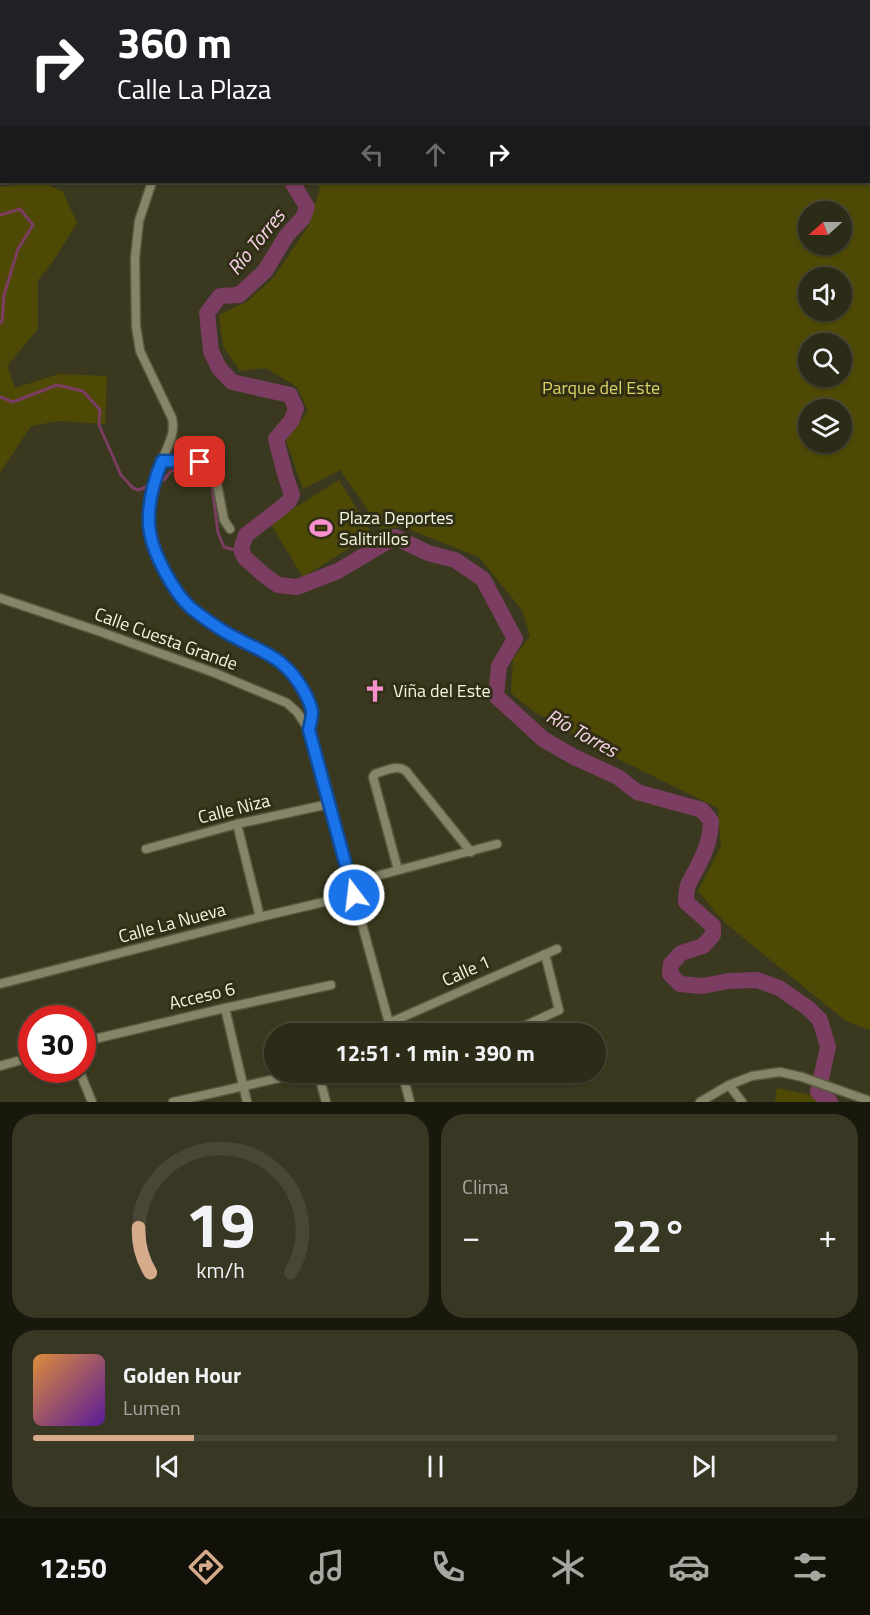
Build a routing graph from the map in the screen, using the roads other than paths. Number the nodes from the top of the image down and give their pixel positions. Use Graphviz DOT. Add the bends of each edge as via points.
graph roads {
  1 [pos="152,183"];
  2 [pos="162,461"];
  3 [pos="230,529"];
  4 [pos="0,598"];
  5 [pos="309,730"];
  6 [pos="329,804"];
  7 [pos="237,824"];
  8 [pos="496,844"];
  9 [pos="146,849"];
  10 [pos="471,852"];
  11 [pos="398,870"];
  12 [pos="350,883"];
  13 [pos="354,895"];
  14 [pos="260,917"];
  15 [pos="557,949"];
  16 [pos="545,954"];
  17 [pos="0,984"];
  18 [pos="331,985"];
  19 [pos="225,1008"];
  20 [pos="389,1023"];
  21 [pos="531,1023"];
  22 [pos="96,1039"];
  23 [pos="18,1061"];
  24 [pos="0,1066"];
  25 [pos="264,1081"];
  26 [pos="84,1083"];
  27 [pos="321,1083"];
  28 [pos="405,1083"];
  29 [pos="729,1085"];
  30 [pos="243,1086"];
  31 [pos="870,1101"];
  32 [pos="92,1102"];
  33 [pos="173,1102"];
  34 [pos="247,1102"];
  35 [pos="326,1102"];
  36 [pos="410,1102"];
  37 [pos="700,1102"];
  38 [pos="742,1102"];
  1 -- 2 [label="street" via="139,221 136,326 140,351 172,418 174,430"];
  2 -- 3 [label="street" via="210,466"];
  2 -- 5 [label="street" via="149,516 152,541 175,589 190,607 225,632 286,666 299,681 312,711"];
  4 -- 5 [label="street, Calle Cuesta Grande" via="215,673 287,703"];
  5 -- 6 [label="street"];
  6 -- 7 [label="street, Calle Niza"];
  6 -- 12 [label="street"];
  7 -- 9 [label="street, Calle Niza"];
  7 -- 14 [label="street"];
  8 -- 10 [label="street"];
  10 -- 11 [label="street"];
  10 -- 11 [label="street" via="406,771 396,767 373,777"];
  11 -- 12 [label="street"];
  12 -- 13 [label="street"];
  13 -- 14 [label="street, Calle La Nueva"];
  13 -- 20 [label="street"];
  14 -- 17 [label="street, Calle La Nueva"];
  15 -- 16 [label="street, Calle 1"];
  16 -- 20 [label="street, Calle 1"];
  16 -- 21 [label="street" via="559,1010"];
  18 -- 19 [label="street, Acceso 6"];
  19 -- 22 [label="street, Acceso 6"];
  19 -- 30 [label="street"];
  23 -- 24 [label="street"];
  25 -- 30 [label="street"];
  26 -- 32 [label="street"];
  27 -- 35 [label="street"];
  28 -- 36 [label="street"];
  29 -- 31 [label="street" via="752,1076 780,1072"];
  29 -- 37 [label="street"];
  29 -- 38 [label="street"];
  30 -- 33 [label="street"];
  30 -- 34 [label="street"];
}
